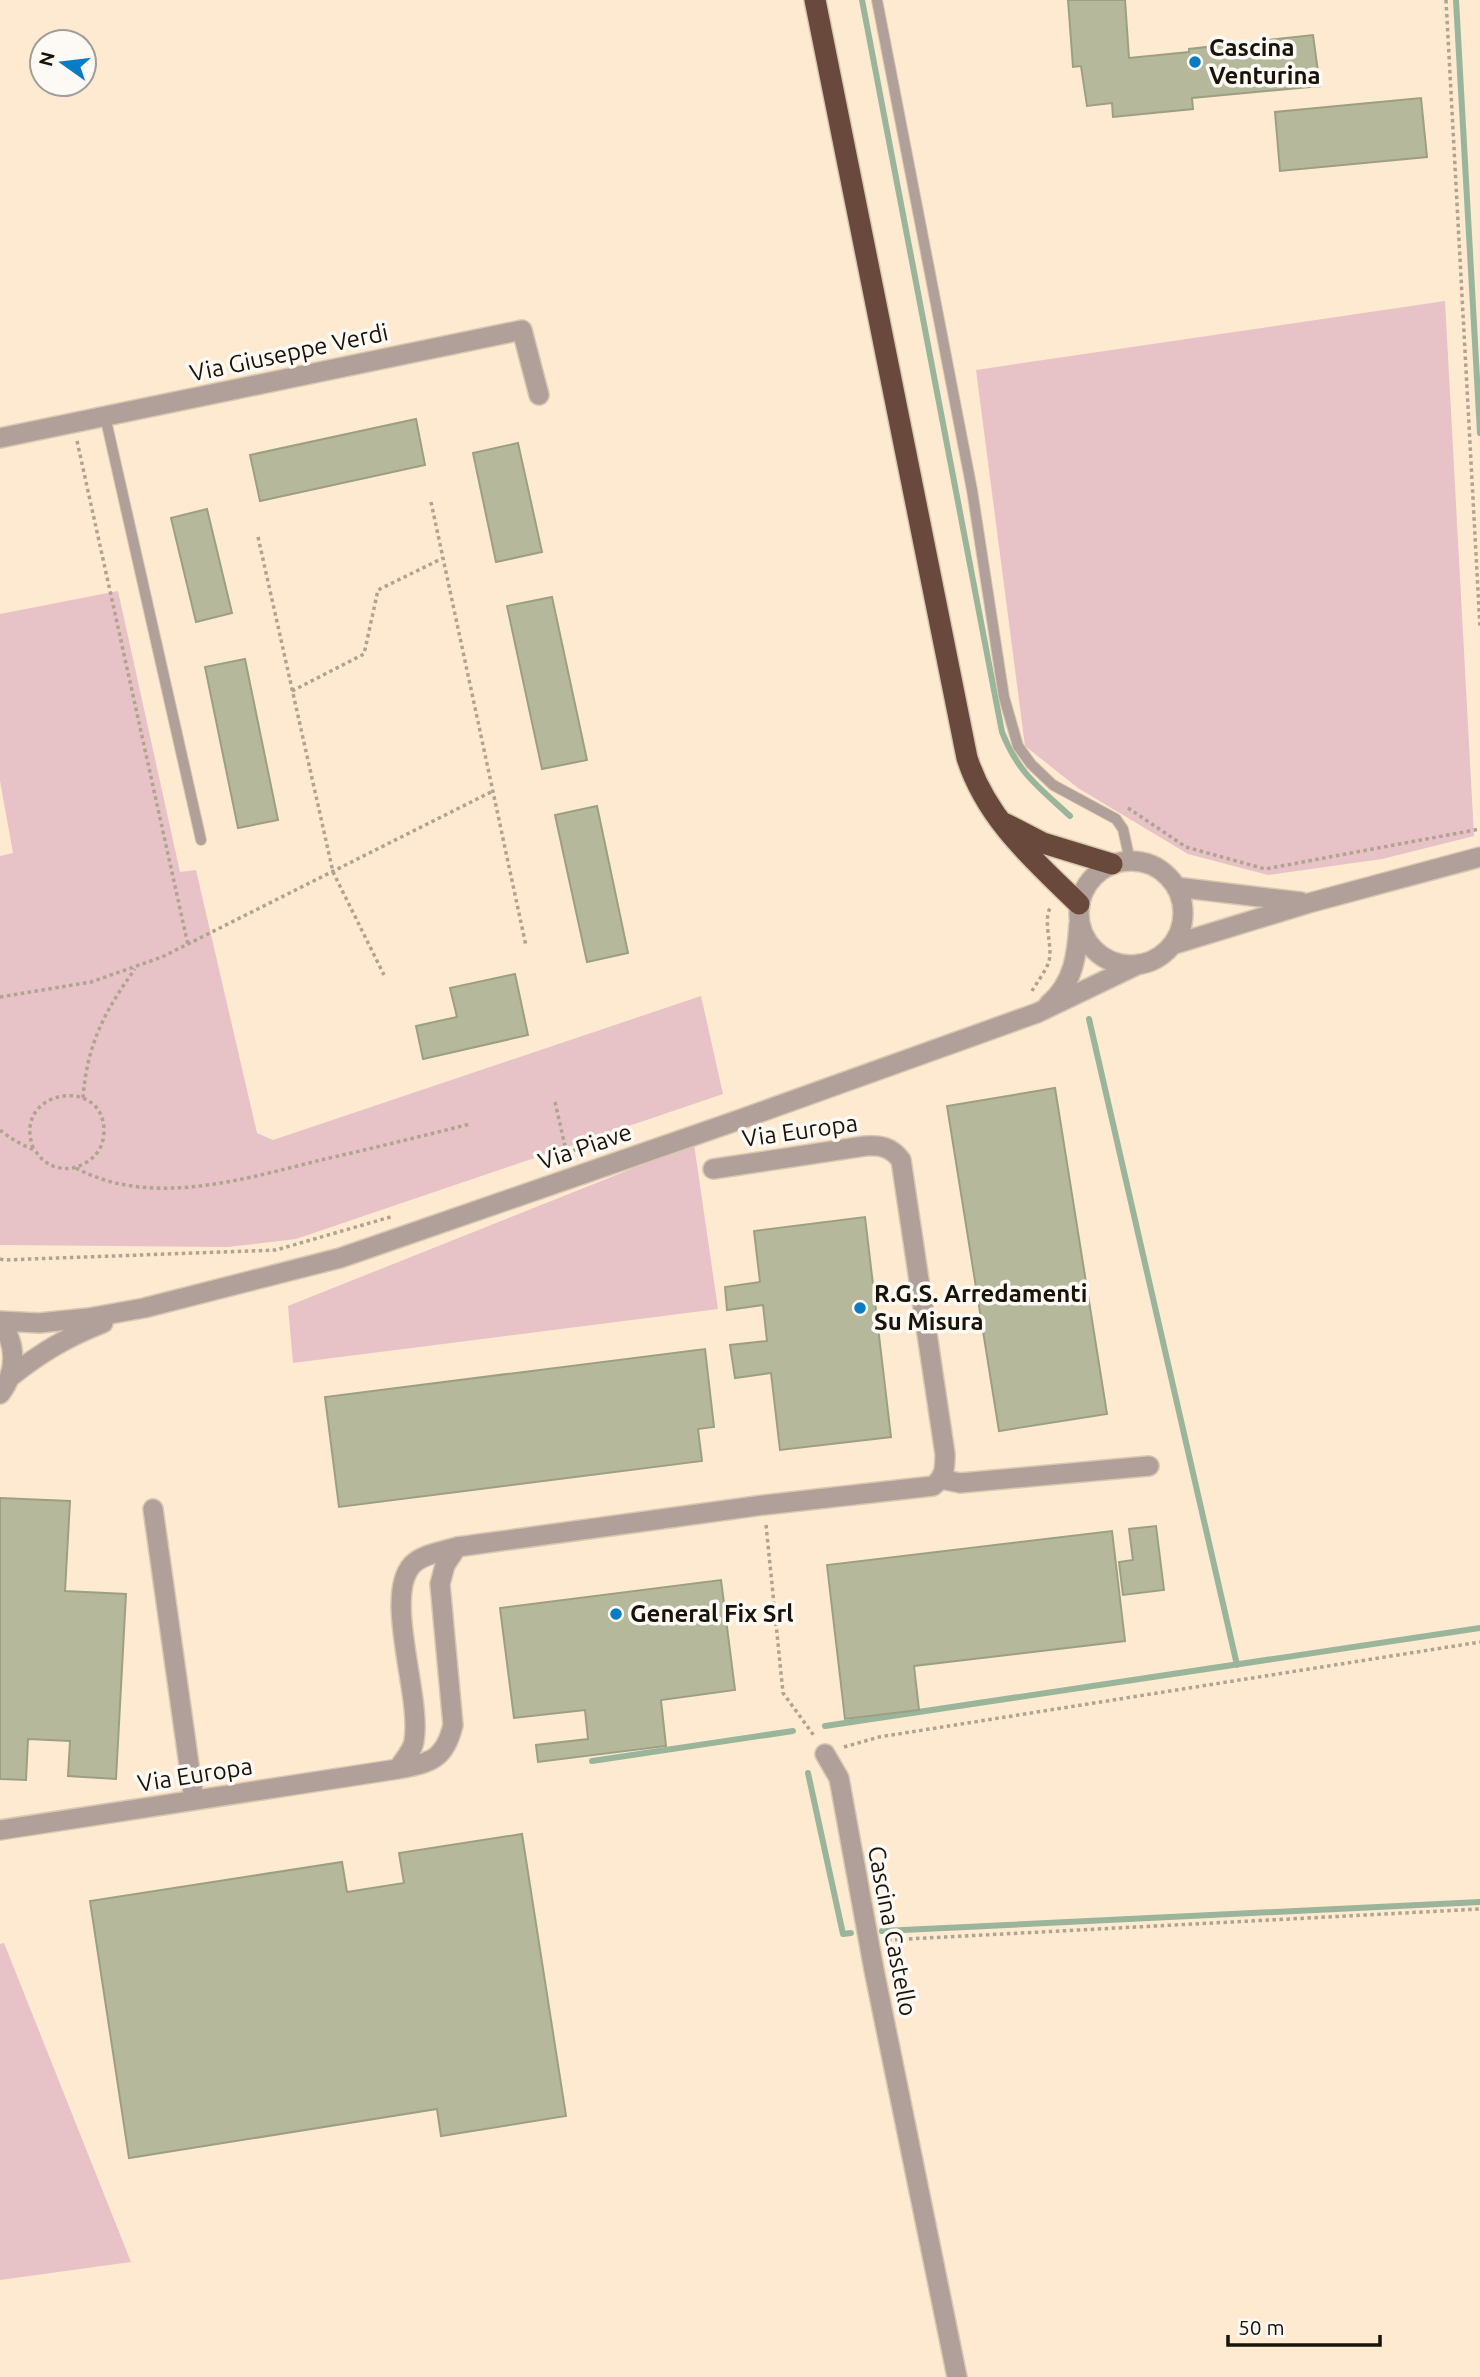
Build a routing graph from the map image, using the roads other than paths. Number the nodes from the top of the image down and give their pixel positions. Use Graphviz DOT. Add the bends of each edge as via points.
graph roads {
  1 [pos="815,0"];
  2 [pos="877,0"];
  3 [pos="539,395"];
  4 [pos="105,416"];
  5 [pos="0,438"];
  6 [pos="998,820"];
  7 [pos="201,840"];
  8 [pos="1480,857"];
  9 [pos="1121,863"];
  10 [pos="1176,887"];
  11 [pos="1309,903"];
  12 [pos="1079,913"];
  13 [pos="1172,945"];
  14 [pos="1139,964"];
  15 [pos="1037,1013"];
  16 [pos="713,1169"];
  17 [pos="144,1308"];
  18 [pos="0,1322"];
  19 [pos="5,1385"];
  20 [pos="1149,1466"];
  21 [pos="941,1479"];
  22 [pos="153,1509"];
  23 [pos="457,1547"];
  24 [pos="825,1754"];
  25 [pos="398,1769"];
  26 [pos="194,1800"];
  27 [pos="0,1830"];
  28 [pos="957,2377"];
  1 -- 6 [label="highway" via="967,758 974,782"];
  2 -- 9 [label="lane" via="972,490 1004,697 1018,746 1031,764 1053,785 1116,819 1124,829"];
  3 -- 4 [label="street, Via Giuseppe Verdi" via="522,330"];
  4 -- 5 [label="street, Via Giuseppe Verdi"];
  4 -- 7 [label="lane"];
  6 -- 9 [label="highway" via="1043,843"];
  6 -- 12 [label="highway" via="1062,888"];
  8 -- 11 [label="street, Via Piave"];
  9 -- 10 [label="street" via="1156,868"];
  9 -- 12 [label="street, Via Piave" via="1091,880"];
  10 -- 11 [label="street"];
  10 -- 13 [label="street" via="1182,917"];
  11 -- 13 [label="street, Via Piave"];
  12 -- 14 [label="street" via="1084,937 1095,950 1108,960"];
  12 -- 15 [label="street, Via Piave" via="1068,982"];
  13 -- 14 [label="street, Via Piave"];
  14 -- 15 [label="street, Via Piave"];
  15 -- 17 [label="street, Via Piave" via="340,1258"];
  16 -- 21 [label="street, Via Europa" via="880,1145 901,1160 944,1454"];
  17 -- 18 [label="street, Via Piave" via="51,1322"];
  17 -- 19 [label="street, Via Piave" via="70,1336"];
  18 -- 19 [label="street, Via Piave" via="13,1356"];
  20 -- 21 [label="street" via="960,1482"];
  21 -- 23 [label="street" via="933,1486"];
  22 -- 26 [label="street"];
  23 -- 25 [label="street" via="412,1564 403,1581 401,1604 415,1723 414,1743"];
  23 -- 25 [label="street, Via Europa" via="445,1564 440,1584 453,1725 449,1744 423,1765"];
  24 -- 28 [label="street, Cascina Castello" via="839,1778"];
  25 -- 26 [label="street, Via Europa"];
  26 -- 27 [label="street, Via Europa"];
}
